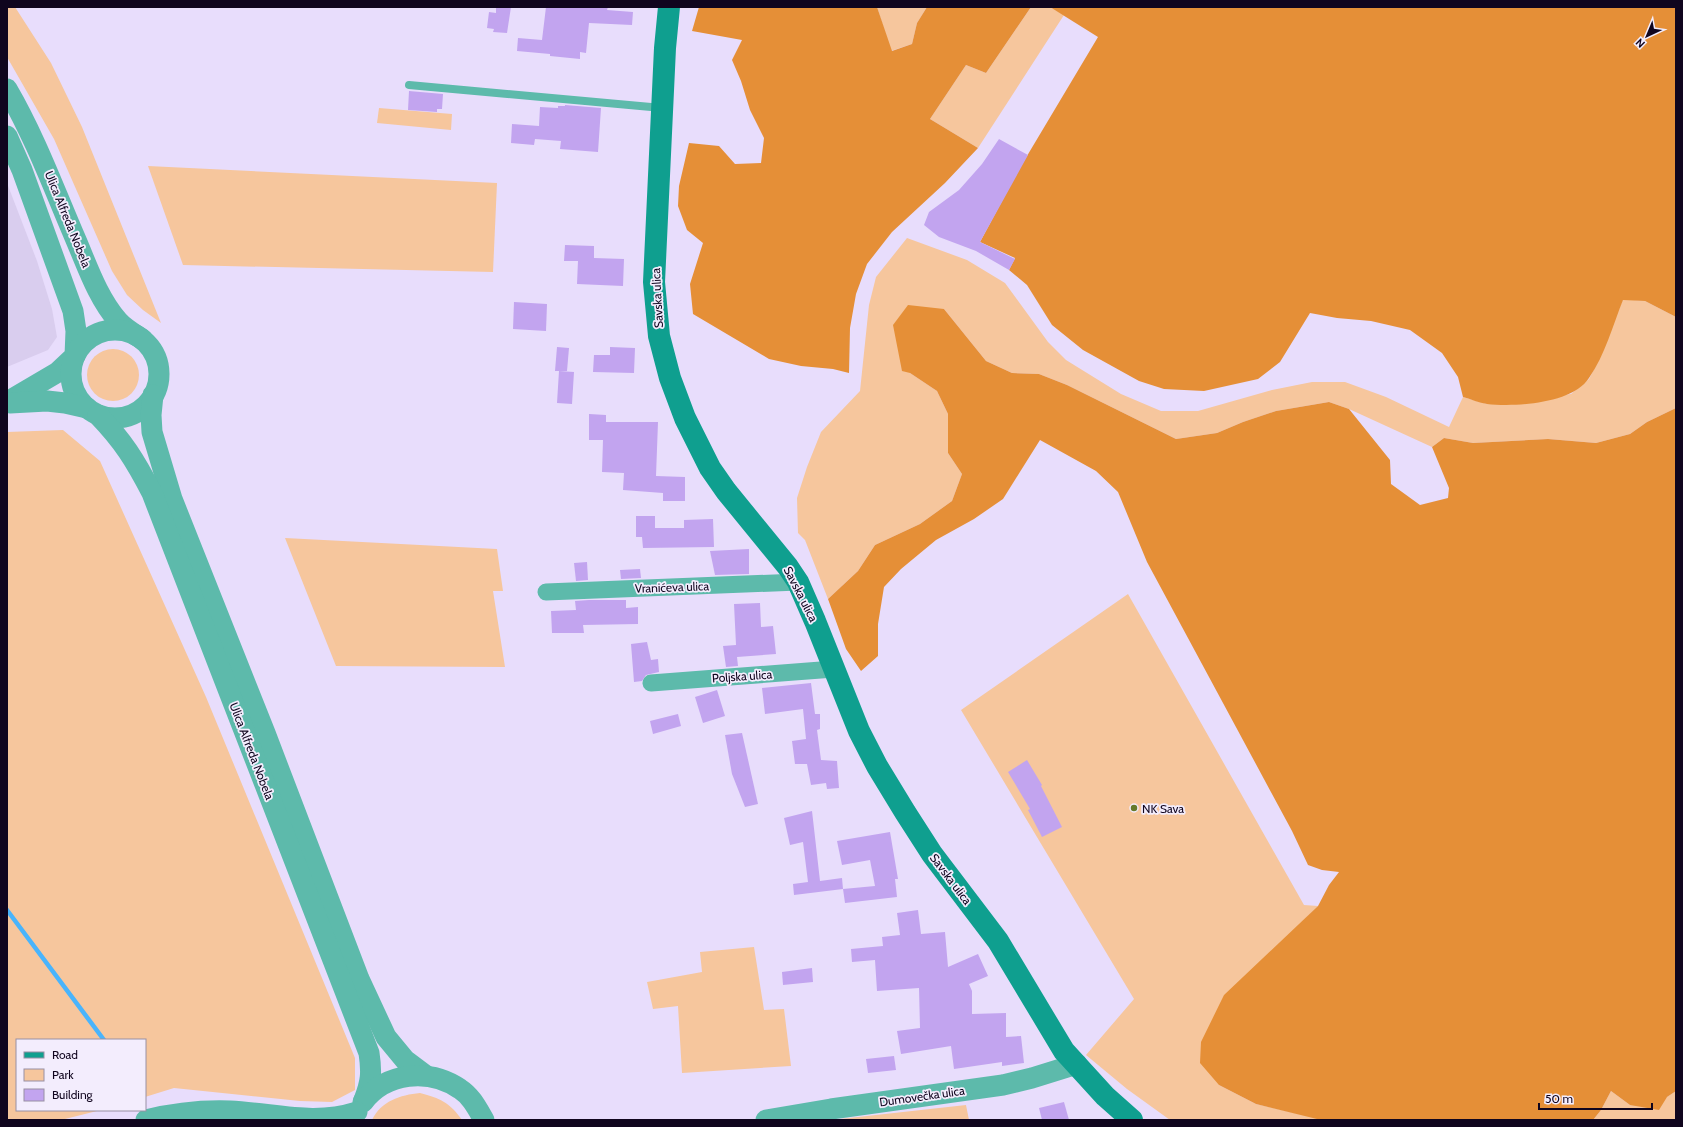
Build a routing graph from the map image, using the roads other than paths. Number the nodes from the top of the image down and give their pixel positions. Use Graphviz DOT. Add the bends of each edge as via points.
graph roads {
  1 [pos="669,7"];
  2 [pos="410,85"];
  3 [pos="7,89"];
  4 [pos="663,108"];
  5 [pos="7,136"];
  6 [pos="142,340"];
  7 [pos="74,356"];
  8 [pos="153,395"];
  9 [pos="7,403"];
  10 [pos="92,412"];
  11 [pos="798,582"];
  12 [pos="546,592"];
  13 [pos="834,669"];
  14 [pos="651,684"];
  15 [pos="1077,1064"];
  16 [pos="425,1075"];
  17 [pos="358,1111"];
  18 [pos="237,1116"];
  19 [pos="288,1119"];
  20 [pos="146,1120"];
  21 [pos="484,1120"];
  22 [pos="766,1120"];
  23 [pos="1132,1120"];
  1 -- 4 [label="main road, Savska ulica"];
  2 -- 4 [label="lane"];
  3 -- 6 [label="street, Ulica Alfreda Nobela" via="44,162 92,278 106,305 118,322"];
  4 -- 11 [label="main road, Savska ulica" via="654,282 656,314 663,351 685,418 710,468"];
  5 -- 7 [label="street, Ulica Alfreda Nobela" via="22,170 73,311 76,331"];
  6 -- 7 [label="street" via="130,333 104,331 92,336"];
  6 -- 8 [label="street" via="156,359 158,383"];
  7 -- 9 [label="street" via="58,372"];
  7 -- 10 [label="street" via="72,384 77,397"];
  8 -- 10 [label="street" via="146,405 135,413 123,417 110,418"];
  8 -- 16 [label="street, Ulica Alfreda Nobela" via="152,432 172,499 359,979 386,1037 405,1060"];
  9 -- 10 [label="street" via="47,401 64,403"];
  10 -- 17 [label="street, Ulica Alfreda Nobela" via="117,435 135,460 158,508 369,1053 372,1074 370,1086"];
  11 -- 12 [label="street, Vranićeva ulica"];
  11 -- 13 [label="main road, Savska ulica"];
  13 -- 14 [label="street, Poljska ulica"];
  13 -- 15 [label="main road, Savska ulica" via="859,731 905,812 932,854 998,941 1056,1040"];
  15 -- 22 [label="street, Dumovečka ulica" via="1002,1084"];
  15 -- 23 [label="main road, Savska ulica" via="1105,1096"];
  16 -- 17 [label="street" via="402,1077 382,1086"];
  16 -- 21 [label="street" via="444,1080 461,1089 474,1103"];
  17 -- 19 [label="street" via="329,1119"];
  18 -- 19 [label="street"];
  18 -- 20 [label="street" via="193,1112"];
}
